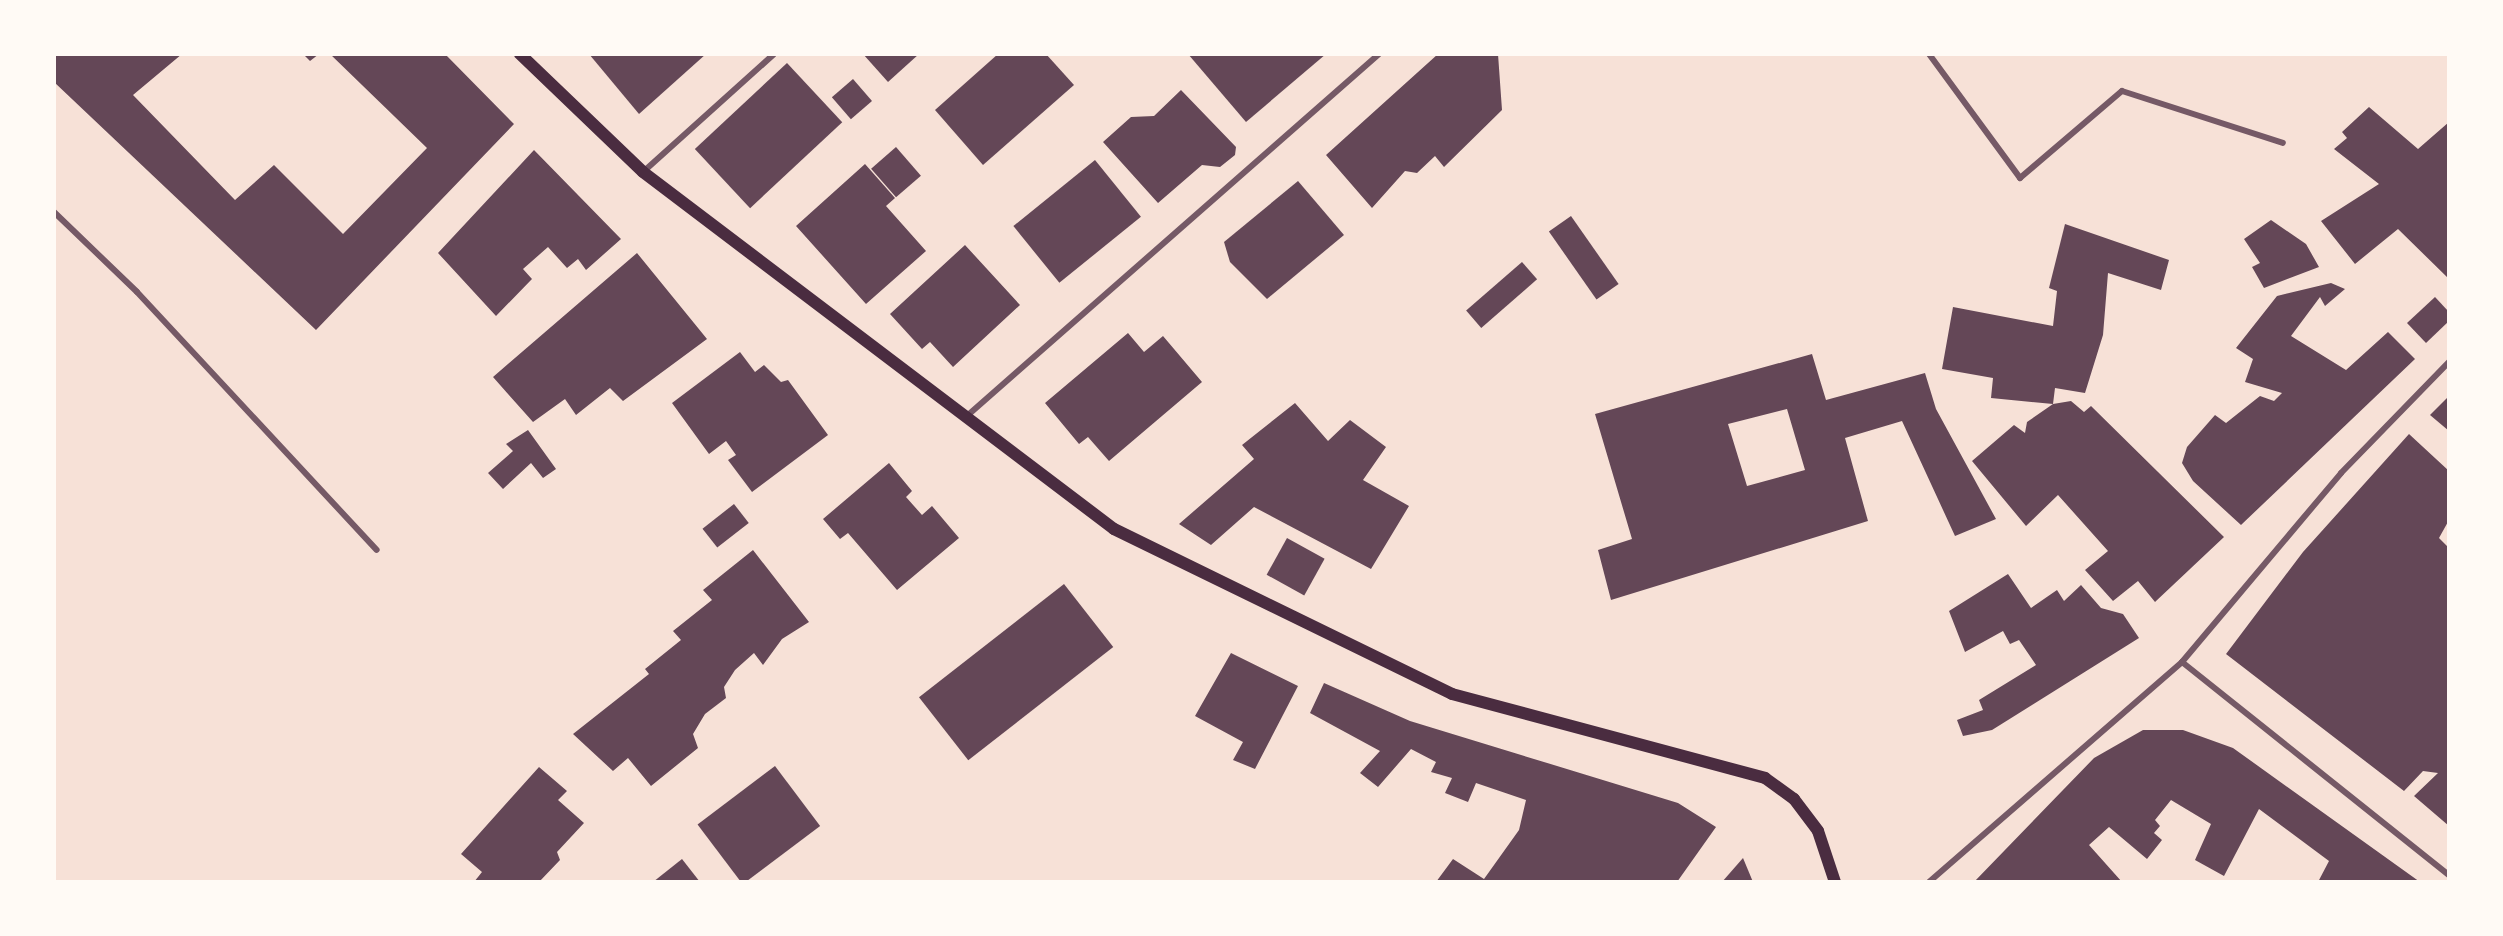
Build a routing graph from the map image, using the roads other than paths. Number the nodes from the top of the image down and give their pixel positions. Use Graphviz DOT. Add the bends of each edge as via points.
graph roads {
  1 [pos="520,54"];
  2 [pos="774,54"];
  3 [pos="1378,54"];
  4 [pos="1929,54"];
  5 [pos="2283,143"];
  6 [pos="643,172"];
  7 [pos="54,212"];
  8 [pos="2449,362"];
  9 [pos="968,415"];
  10 [pos="377,550"];
  11 [pos="2182,662"];
  12 [pos="2449,875"];
  13 [pos="1835,882"];
  14 [pos="1929,882"];
  1 -- 6 [label="main road"];
  2 -- 6 [label="street"];
  3 -- 9 [label="street"];
  4 -- 5 [label="street" via="2020,178 2122,91"];
  6 -- 9 [label="main road"];
  7 -- 10 [label="street" via="137,292"];
  8 -- 11 [label="street" via="2341,473"];
  9 -- 13 [label="main road" via="1114,529 1452,694 1765,778 1794,799 1818,831"];
  11 -- 12 [label="street"];
  11 -- 14 [label="street"];
}
